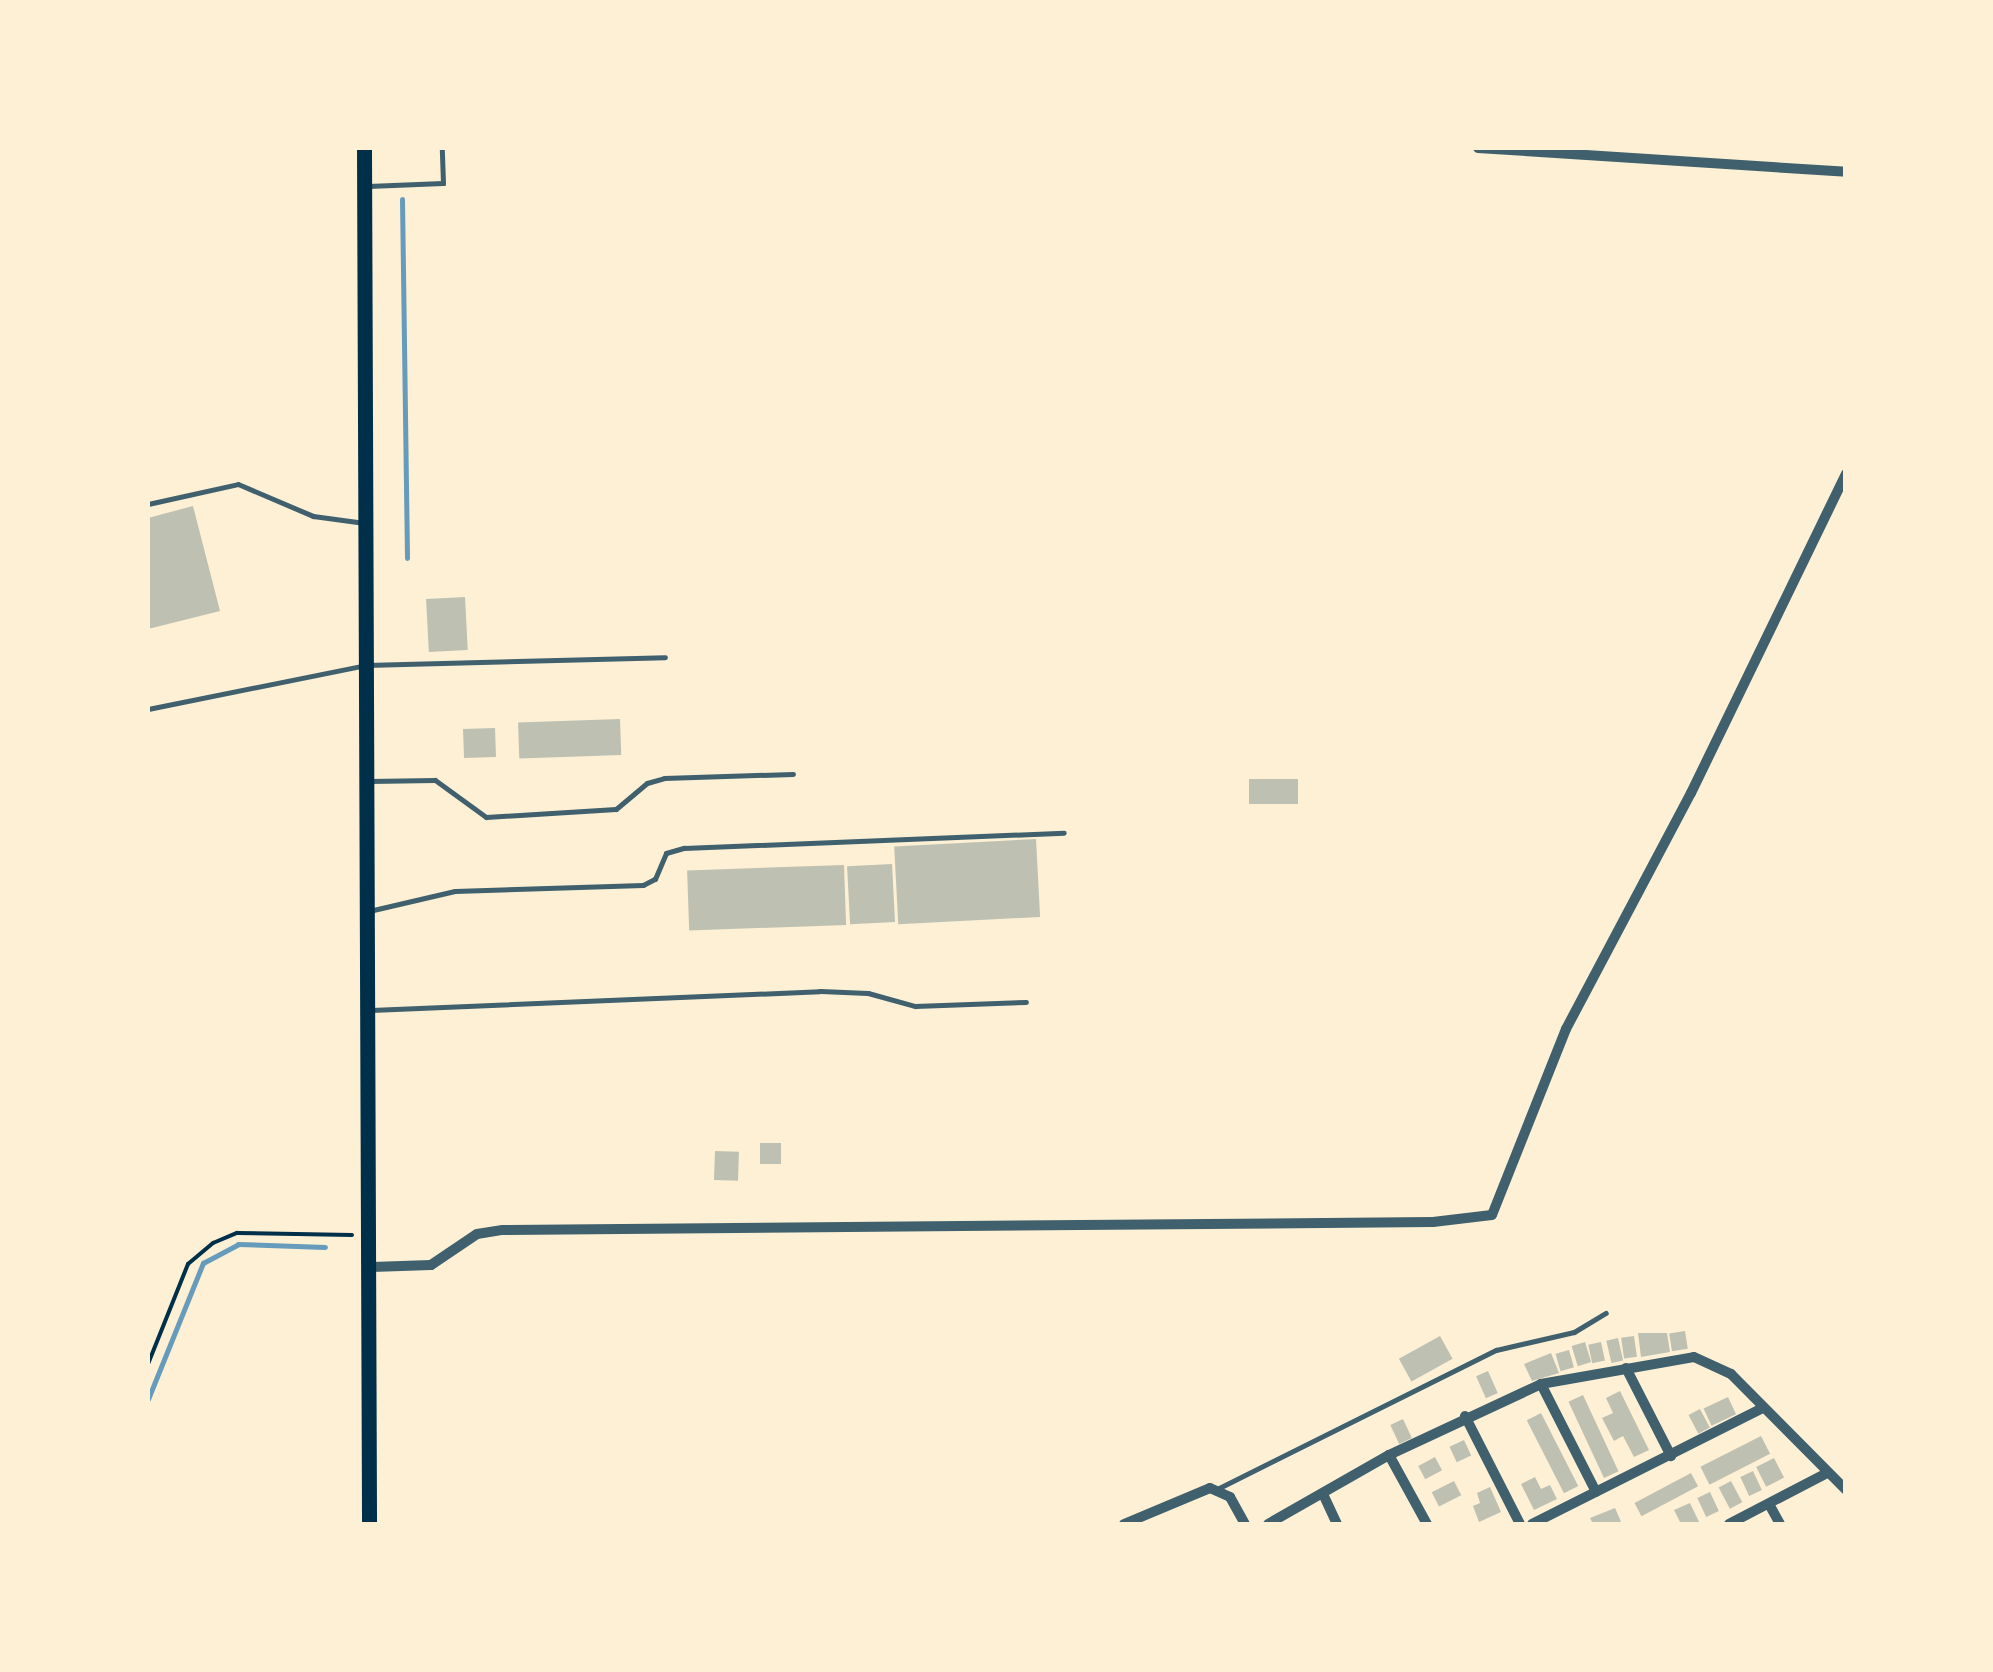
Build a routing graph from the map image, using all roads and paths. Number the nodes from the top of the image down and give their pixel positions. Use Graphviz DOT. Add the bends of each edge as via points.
graph roads {
  1 [pos="364,148"];
  2 [pos="442,148"];
  3 [pos="1478,148"];
  4 [pos="1551,148"];
  5 [pos="1846,172"];
  6 [pos="365,186"];
  7 [pos="1846,474"];
  8 [pos="148,504"];
  9 [pos="366,523"];
  10 [pos="665,657"];
  11 [pos="366,665"];
  12 [pos="148,709"];
  13 [pos="793,774"];
  14 [pos="366,781"];
  15 [pos="1064,833"];
  16 [pos="366,912"];
  17 [pos="1026,1002"];
  18 [pos="370,1010"];
  19 [pos="372,1236"];
  20 [pos="372,1267"];
  21 [pos="1606,1313"];
  22 [pos="148,1364"];
  23 [pos="1626,1368"];
  24 [pos="1541,1384"];
  25 [pos="1761,1409"];
  26 [pos="1465,1416"];
  27 [pos="1388,1455"];
  28 [pos="1671,1456"];
  29 [pos="1827,1473"];
  30 [pos="1217,1489"];
  31 [pos="1846,1490"];
  32 [pos="1596,1492"];
  33 [pos="1323,1494"];
  34 [pos="1768,1504"];
  35 [pos="1139,1521"];
  36 [pos="369,1524"];
  37 [pos="1124,1524"];
  38 [pos="1246,1524"];
  39 [pos="1268,1524"];
  40 [pos="1338,1524"];
  41 [pos="1427,1524"];
  42 [pos="1520,1524"];
  43 [pos="1532,1524"];
  44 [pos="1729,1524"];
  45 [pos="1780,1524"];
  1 -- 6 [label="main road"];
  2 -- 6 [label="lane" via="442,183"];
  3 -- 4 [label="street"];
  4 -- 5 [label="street"];
  6 -- 9 [label="main road"];
  7 -- 20 [label="street" via="1691,793 1566,1028 1492,1215 1433,1222 503,1230 476,1234 431,1265"];
  8 -- 9 [label="lane" via="238,484 314,516"];
  9 -- 11 [label="main road"];
  10 -- 11 [label="lane"];
  11 -- 12 [label="lane"];
  11 -- 14 [label="main road"];
  13 -- 14 [label="lane" via="664,778 647,782 616,809 486,817 435,780"];
  14 -- 16 [label="main road"];
  15 -- 16 [label="lane" via="684,848 666,853 643,885 455,891"];
  16 -- 18 [label="main road"];
  17 -- 18 [label="lane" via="916,1006 868,993 820,991"];
  18 -- 19 [label="main road"];
  19 -- 20 [label="main road"];
  19 -- 22 [label="path" via="260,1232 212,1243 188,1264"];
  20 -- 36 [label="main road"];
  21 -- 30 [label="lane" via="1574,1332 1496,1350"];
  23 -- 24 [label="street"];
  23 -- 25 [label="street" via="1712,1360"];
  23 -- 28 [label="street"];
  24 -- 26 [label="street"];
  24 -- 32 [label="street"];
  25 -- 28 [label="street"];
  25 -- 29 [label="street"];
  26 -- 27 [label="street"];
  26 -- 42 [label="street"];
  27 -- 33 [label="street"];
  27 -- 41 [label="street"];
  28 -- 32 [label="street"];
  29 -- 31 [label="street"];
  29 -- 34 [label="street"];
  30 -- 35 [label="street"];
  30 -- 38 [label="street" via="1230,1496"];
  32 -- 43 [label="street"];
  33 -- 39 [label="street"];
  33 -- 40 [label="street"];
  34 -- 44 [label="street"];
  34 -- 45 [label="street"];
  35 -- 37 [label="street"];
}
